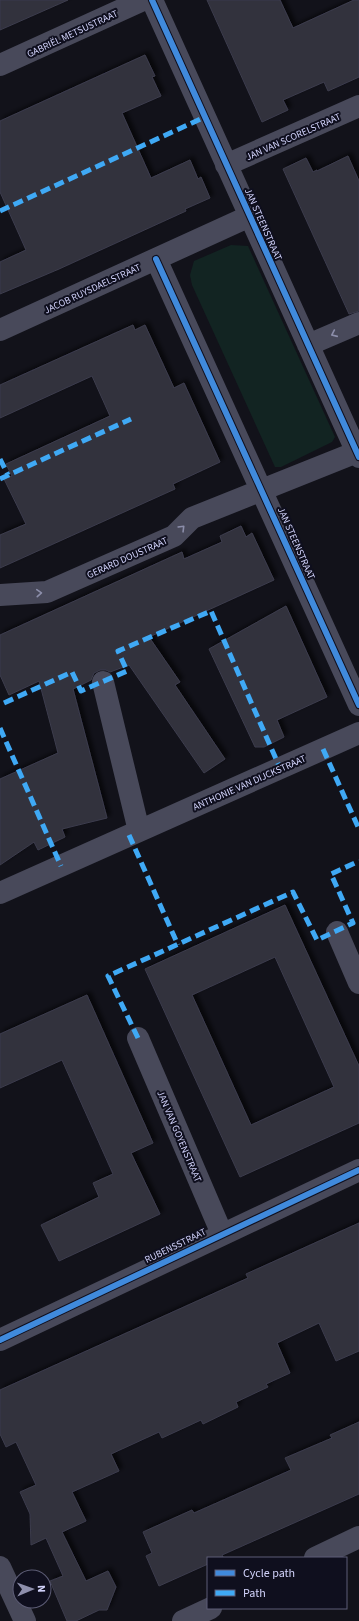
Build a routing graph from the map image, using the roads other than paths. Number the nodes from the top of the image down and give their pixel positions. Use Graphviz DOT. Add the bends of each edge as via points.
graph roads {
  1 [pos="143,0"];
  2 [pos="152,0"];
  3 [pos="0,65"];
  4 [pos="359,106"];
  5 [pos="226,165"];
  6 [pos="250,216"];
  7 [pos="156,259"];
  8 [pos="359,323"];
  9 [pos="0,330"];
  10 [pos="308,345"];
  11 [pos="358,454"];
  12 [pos="261,490"];
  13 [pos="0,595"];
  14 [pos="103,682"];
  15 [pos="359,705"];
  16 [pos="359,733"];
  17 [pos="139,831"];
  18 [pos="0,892"];
  19 [pos="337,932"];
  20 [pos="359,983"];
  21 [pos="138,1038"];
  22 [pos="359,1170"];
  23 [pos="222,1234"];
  24 [pos="0,1340"];
  25 [pos="359,1537"];
  26 [pos="317,1557"];
  27 [pos="0,1567"];
  28 [pos="209,1609"];
  29 [pos="25,1621"];
  30 [pos="184,1621"];
  1 -- 3 [label="street, GABRIËL METSUSTRAAT"];
  2 -- 5 [label="street, JAN STEENSTRAAT"];
  4 -- 5 [label="street, JAN VAN SCORELSTRAAT"];
  5 -- 6 [label="street, JAN STEENSTRAAT"];
  6 -- 7 [label="street, JACOB RUYSDAELSTRAAT"];
  6 -- 10 [label="street, JAN STEENSTRAAT"];
  7 -- 9 [label="street, JACOB RUYSDAELSTRAAT"];
  7 -- 12 [label="street, JAN STEENSTRAAT"];
  8 -- 10 [label="street, one-way"];
  10 -- 11 [label="street, JAN STEENSTRAAT"];
  11 -- 12 [label="street, GERARD DOUSTRAAT"];
  13 -- 12 [label="street, GERARD DOUSTRAAT, one-way" via="47,592 174,536 192,518"];
  12 -- 15 [label="street, JAN STEENSTRAAT"];
  14 -- 17 [label="street"];
  16 -- 17 [label="street, ANTHONIE VAN DIJCKSTRAAT"];
  17 -- 18 [label="street, ANTHONIE VAN DIJCKSTRAAT"];
  19 -- 20 [label="street"];
  21 -- 23 [label="street, JAN VAN GOYENSTRAAT"];
  22 -- 23 [label="street, RUBENSSTRAAT"];
  23 -- 24 [label="street, RUBENSSTRAAT"];
  25 -- 26 [label="street"];
  27 -- 29 [label="street"];
  28 -- 30 [label="street"];
}
